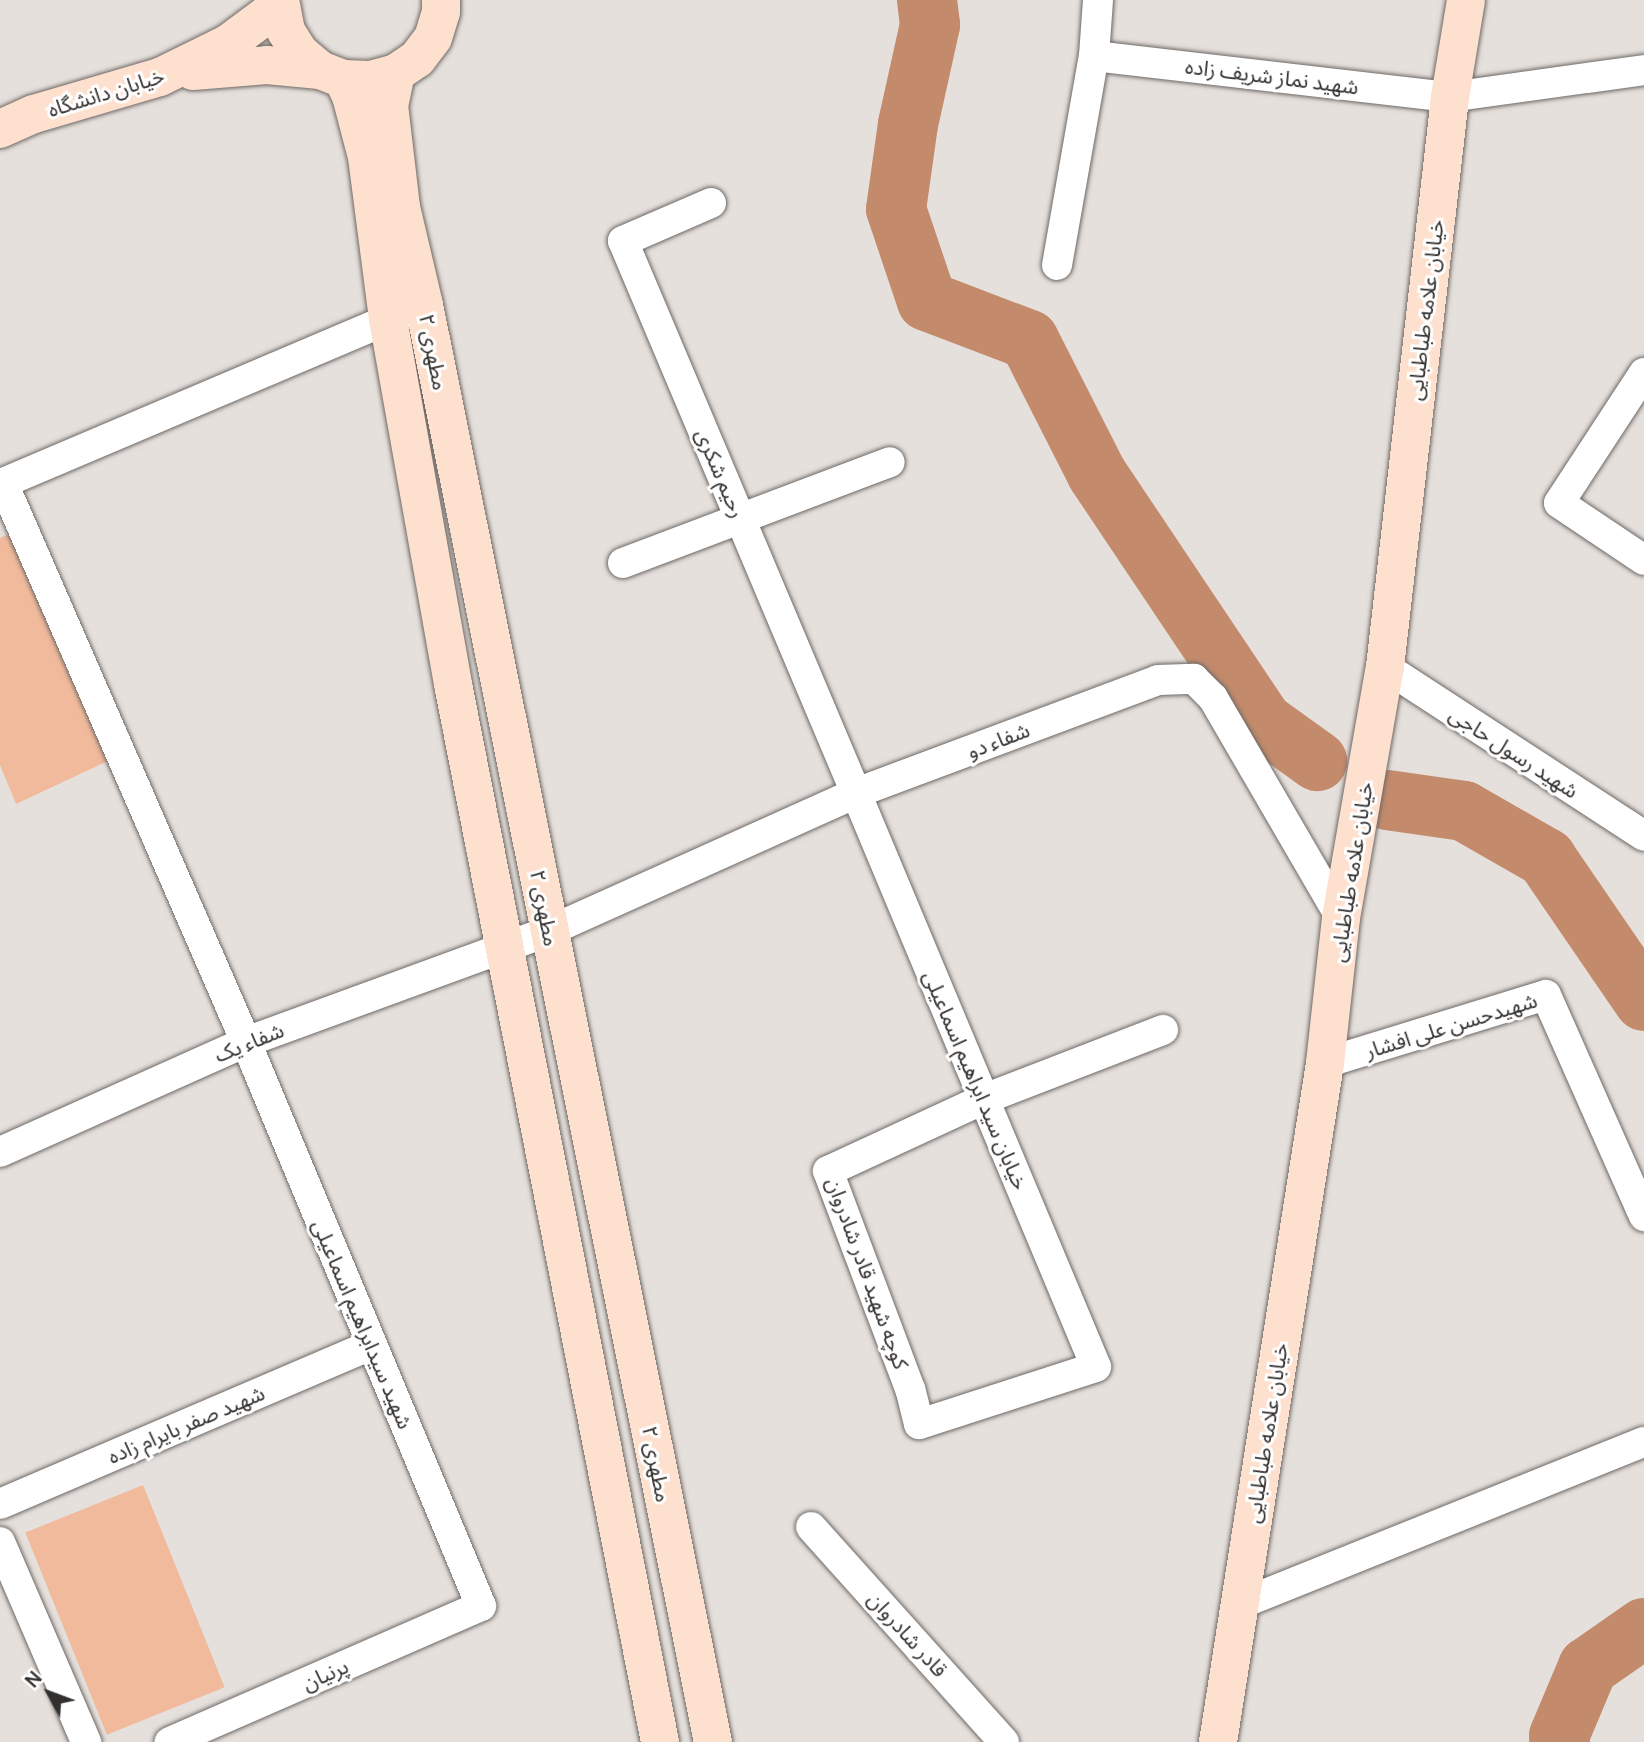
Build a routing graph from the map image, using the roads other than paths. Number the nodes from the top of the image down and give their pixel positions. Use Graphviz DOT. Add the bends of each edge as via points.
graph roads {
  1 [pos="441,0"];
  2 [pos="456,0"];
  3 [pos="1098,0"];
  4 [pos="1466,0"];
  5 [pos="280,3"];
  6 [pos="432,38"];
  7 [pos="1094,55"];
  8 [pos="1644,70"];
  9 [pos="396,73"];
  10 [pos="331,75"];
  11 [pos="160,77"];
  12 [pos="1450,97"];
  13 [pos="0,128"];
  14 [pos="711,203"];
  15 [pos="1057,265"];
  16 [pos="424,305"];
  17 [pos="387,319"];
  18 [pos="1644,373"];
  19 [pos="890,462"];
  20 [pos="2,484"];
  21 [pos="741,521"];
  22 [pos="1644,560"];
  23 [pos="623,564"];
  24 [pos="1385,667"];
  25 [pos="856,793"];
  26 [pos="1644,836"];
  27 [pos="532,845"];
  28 [pos="487,857"];
  29 [pos="1341,918"];
  30 [pos="549,931"];
  31 [pos="504,945"];
  32 [pos="1163,1030"];
  33 [pos="246,1042"];
  34 [pos="572,1046"];
  35 [pos="526,1060"];
  36 [pos="1325,1063"];
  37 [pos="984,1099"];
  38 [pos="0,1152"];
  39 [pos="1644,1216"];
  40 [pos="371,1345"];
  41 [pos="1096,1367"];
  42 [pos="1644,1442"];
  43 [pos="0,1504"];
  44 [pos="811,1527"];
  45 [pos="0,1542"];
  46 [pos="1238,1605"];
  47 [pos="481,1606"];
  48 [pos="86,1742"];
  49 [pos="169,1742"];
  50 [pos="660,1742"];
  51 [pos="713,1742"];
  52 [pos="1004,1742"];
  53 [pos="1218,1742"];
  1 -- 6 [label="main road"];
  2 -- 6 [label="main road"];
  3 -- 7 [label="street"];
  4 -- 12 [label="main road, خیابان علامه طباطبایی"];
  5 -- 10 [label="main road" via="286,31 300,53"];
  5 -- 11 [label="main road, خیابان دانشگاه" via="229,43"];
  6 -- 9 [label="main road" via="417,58"];
  7 -- 12 [label="street, شهید نماز شریف زاده"];
  7 -- 15 [label="street"];
  8 -- 12 [label="street, شهید نماز شریف زاده"];
  9 -- 10 [label="main road" via="370,80"];
  9 -- 16 [label="main road, مطهری ۲" via="389,105 391,134 401,207"];
  10 -- 11 [label="main road" via="267,65 226,66"];
  10 -- 17 [label="main road, مطهری ۲" via="351,96 367,157"];
  11 -- 13 [label="main road, خیابان دانشگاه"];
  12 -- 24 [label="main road, خیابان علامه طباطبایی"];
  14 -- 21 [label="street, رحیم شکری" via="623,241"];
  16 -- 17 [label="street"];
  16 -- 27 [label="main road, مطهری ۲"];
  17 -- 20 [label="street"];
  17 -- 28 [label="main road, مطهری ۲"];
  18 -- 22 [label="street" via="1559,503"];
  19 -- 21 [label="street"];
  20 -- 33 [label="street, شهید سیدابراهیم اسماعیلی"];
  21 -- 23 [label="street"];
  21 -- 25 [label="street, رحیم شکری"];
  24 -- 26 [label="street, شهید رسول حاجی"];
  24 -- 29 [label="main road, خیابان علامه طباطبایی"];
  25 -- 29 [label="street, شفاء دو" via="1158,680 1194,679 1213,698"];
  25 -- 30 [label="street, شفاء دو"];
  25 -- 37 [label="street, خیابان سید ابراهیم اسماعیلی"];
  27 -- 28 [label="main road"];
  27 -- 30 [label="main road, مطهری ۲"];
  28 -- 31 [label="main road, مطهری ۲"];
  29 -- 36 [label="main road, خیابان علامه طباطبایی"];
  30 -- 31 [label="street, شفاء یک"];
  30 -- 34 [label="main road, مطهری ۲"];
  31 -- 33 [label="street, شفاء یک"];
  31 -- 35 [label="main road, مطهری ۲"];
  32 -- 37 [label="street, کوچه شهید قادر شادروان"];
  33 -- 38 [label="street, شفاء یک"];
  33 -- 40 [label="street, شهید سیدابراهیم اسماعیلی"];
  34 -- 35 [label="main road"];
  34 -- 51 [label="main road, مطهری ۲"];
  35 -- 50 [label="main road, مطهری ۲"];
  36 -- 39 [label="street, شهیدحسن علی افشار" via="1546,995"];
  36 -- 46 [label="main road, خیابان علامه طباطبایی"];
  37 -- 41 [label="street, خیابان سید ابراهیم اسماعیلی"];
  37 -- 41 [label="street, کوچه شهید قادر شادروان" via="828,1171 919,1424"];
  40 -- 43 [label="street, شهید صفر بایرام زاده"];
  40 -- 47 [label="street, شهید سیدابراهیم اسماعیلی"];
  42 -- 46 [label="street"];
  44 -- 52 [label="street, قادر شادروان"];
  45 -- 48 [label="street"];
  46 -- 53 [label="main road, خیابان علامه طباطبایی"];
  47 -- 49 [label="street, پرنیان"];
}
